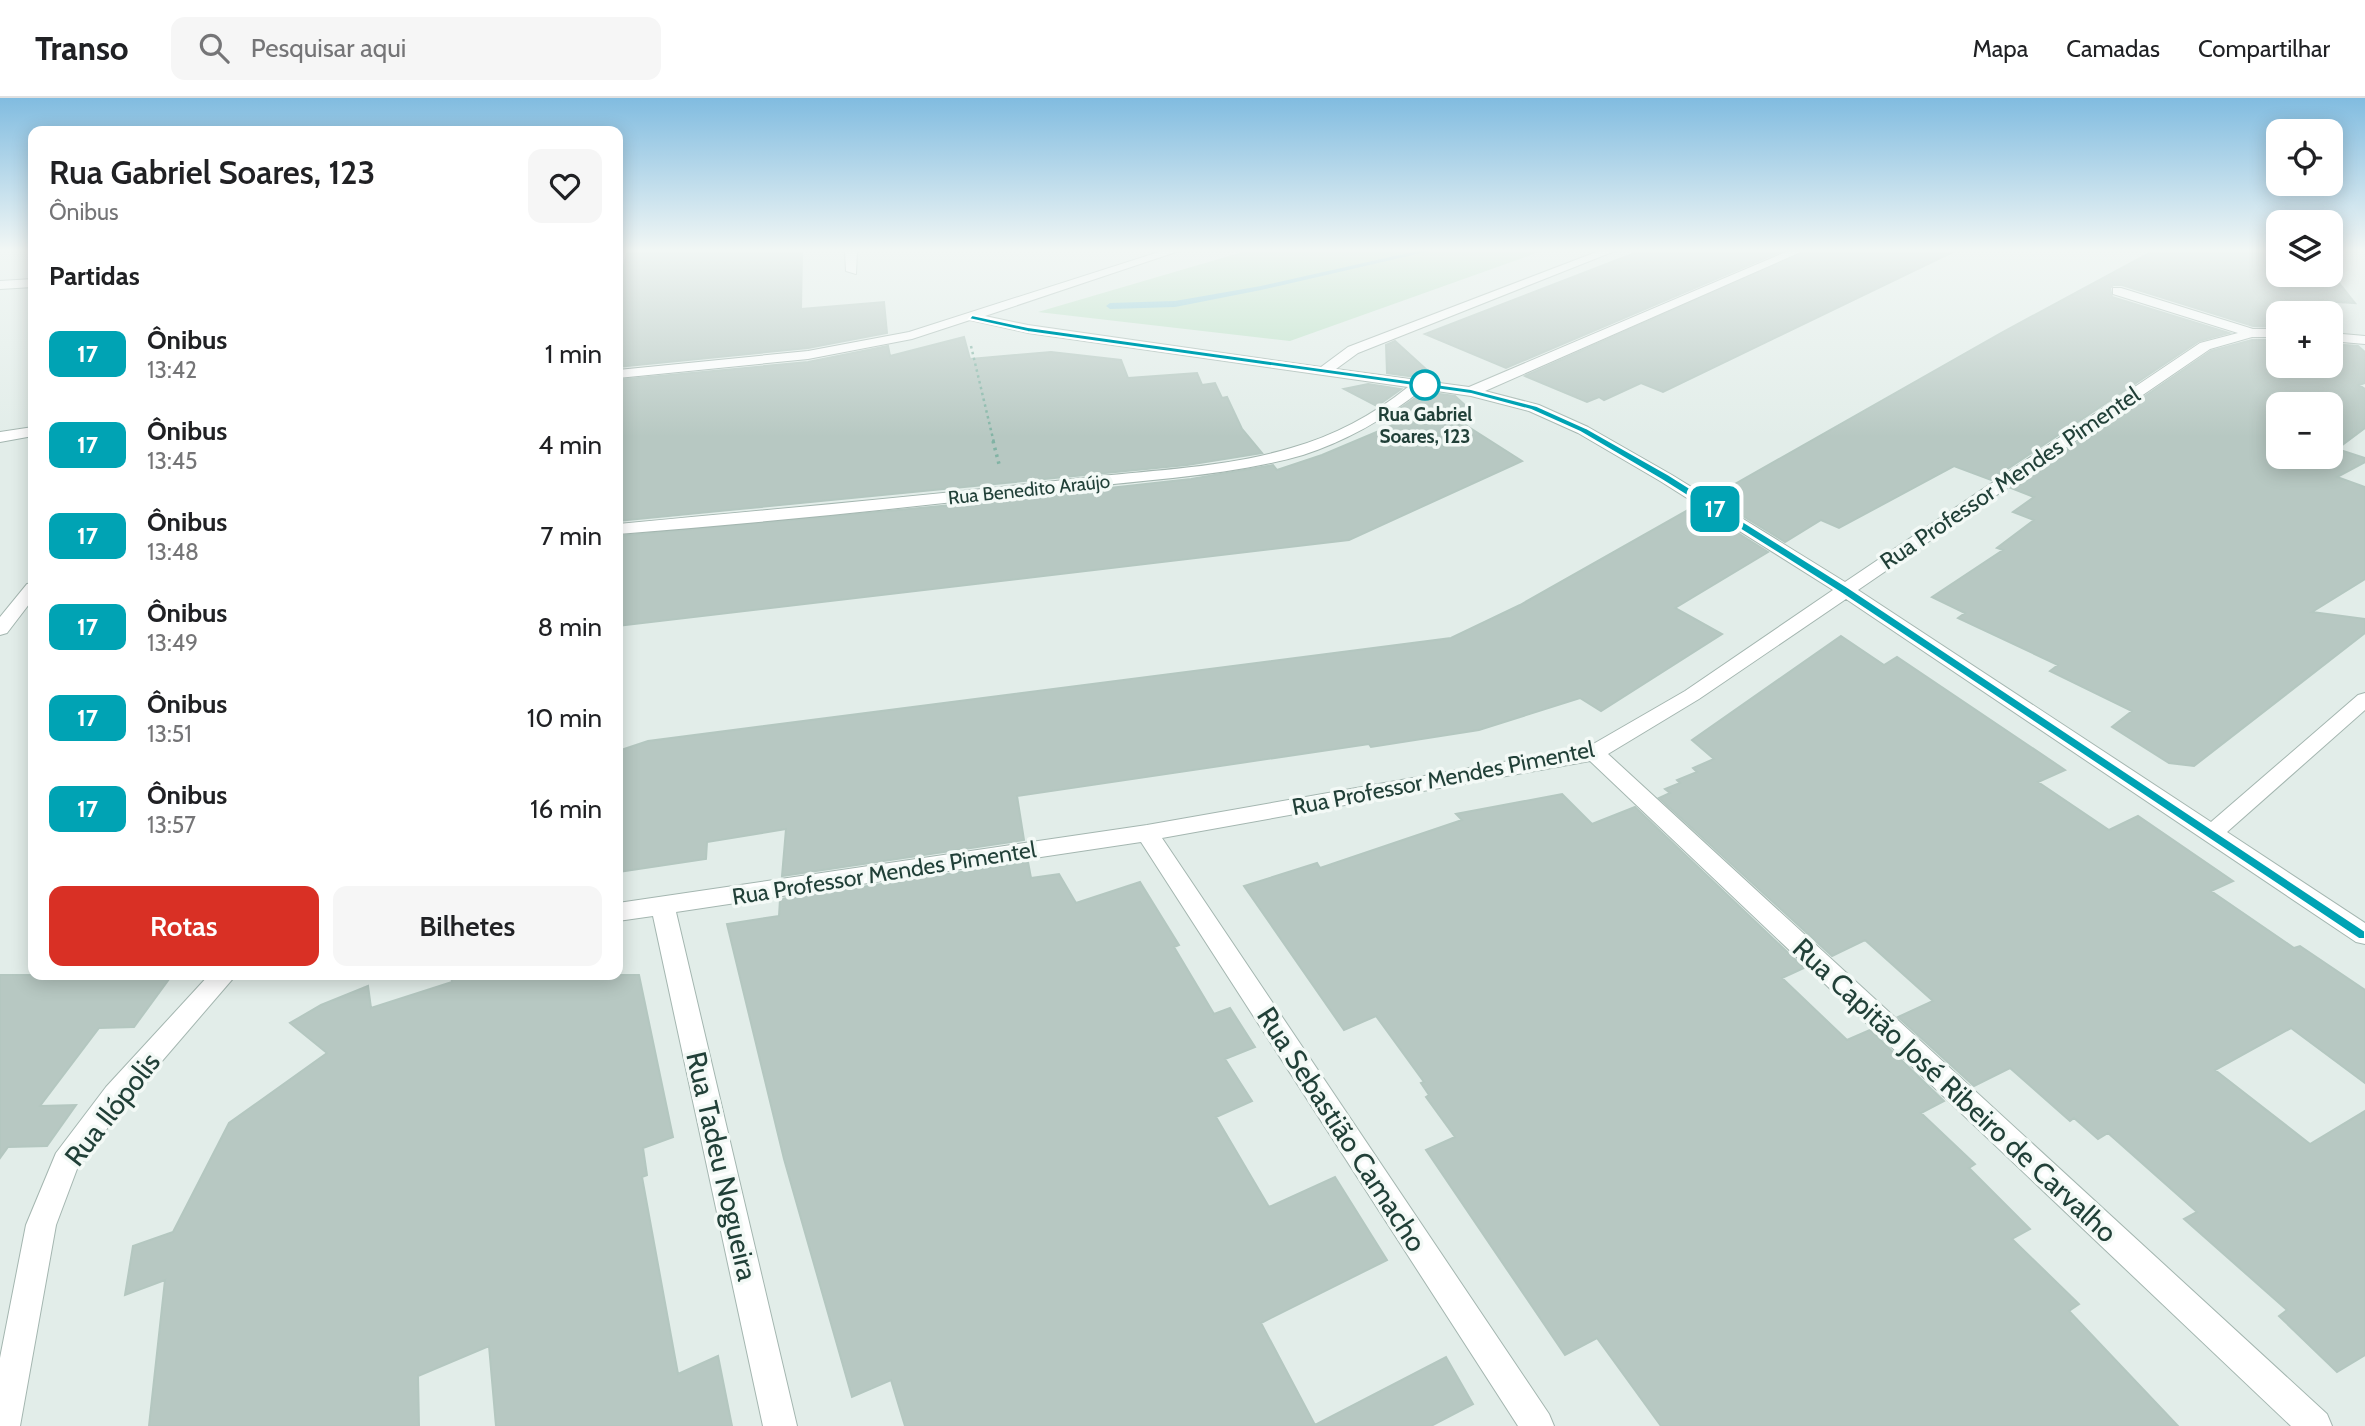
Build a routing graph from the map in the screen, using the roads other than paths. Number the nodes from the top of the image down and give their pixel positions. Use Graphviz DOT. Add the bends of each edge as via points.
graph roads {
  1 [pos="983,313"];
  2 [pos="1447,313"];
  3 [pos="1654,313"];
  4 [pos="2188,313"];
  5 [pos="968,318"];
  6 [pos="2266,332"];
  7 [pos="2252,333"];
  8 [pos="2343,338"];
  9 [pos="2365,340"];
  10 [pos="1324,371"];
  11 [pos="623,374"];
  12 [pos="1421,384"];
  13 [pos="1471,392"];
  14 [pos="28,433"];
  15 [pos="0,438"];
  16 [pos="623,528"];
  17 [pos="1845,590"];
  18 [pos="28,594"];
  19 [pos="0,629"];
  20 [pos="2365,699"];
  21 [pos="1594,753"];
  22 [pos="1147,832"];
  23 [pos="2211,834"];
  24 [pos="663,906"];
  25 [pos="623,911"];
  26 [pos="2365,935"];
  27 [pos="220,980"];
  28 [pos="3,1426"];
  29 [pos="780,1426"];
  30 [pos="1537,1426"];
  31 [pos="2315,1426"];
  1 -- 5 [label="street"];
  2 -- 10 [label="street" via="1353,349"];
  3 -- 13 [label="street"];
  4 -- 7 [label="street"];
  5 -- 10 [label="street"];
  5 -- 11 [label="street" via="808,355"];
  6 -- 7 [label="street, Rua Professor Mendes Pimentel"];
  7 -- 17 [label="street, Rua Professor Mendes Pimentel" via="2205,346"];
  8 -- 9 [label="street"];
  10 -- 12 [label="street"];
  12 -- 13 [label="street"];
  12 -- 16 [label="street, Rua Benedito Araújo" via="1388,411 1290,455 1137,478"];
  13 -- 17 [label="street" via="1534,408 1583,430"];
  14 -- 15 [label="street"];
  17 -- 21 [label="street, Rua Professor Mendes Pimentel" via="1692,695"];
  17 -- 23 [label="street"];
  18 -- 19 [label="street"];
  20 -- 23 [label="street"];
  21 -- 22 [label="street, Rua Professor Mendes Pimentel"];
  21 -- 31 [label="street, Rua Capitão José Ribeiro de Carvalho"];
  22 -- 24 [label="street, Rua Professor Mendes Pimentel"];
  22 -- 30 [label="street, Rua Sebastião Camacho"];
  23 -- 26 [label="street"];
  24 -- 25 [label="street, Rua Professor Mendes Pimentel"];
  24 -- 29 [label="street, Rua Tadeu Nogueira"];
  27 -- 28 [label="street, Rua Ilópolis" via="116,1095 66,1163 41,1225"];
}
